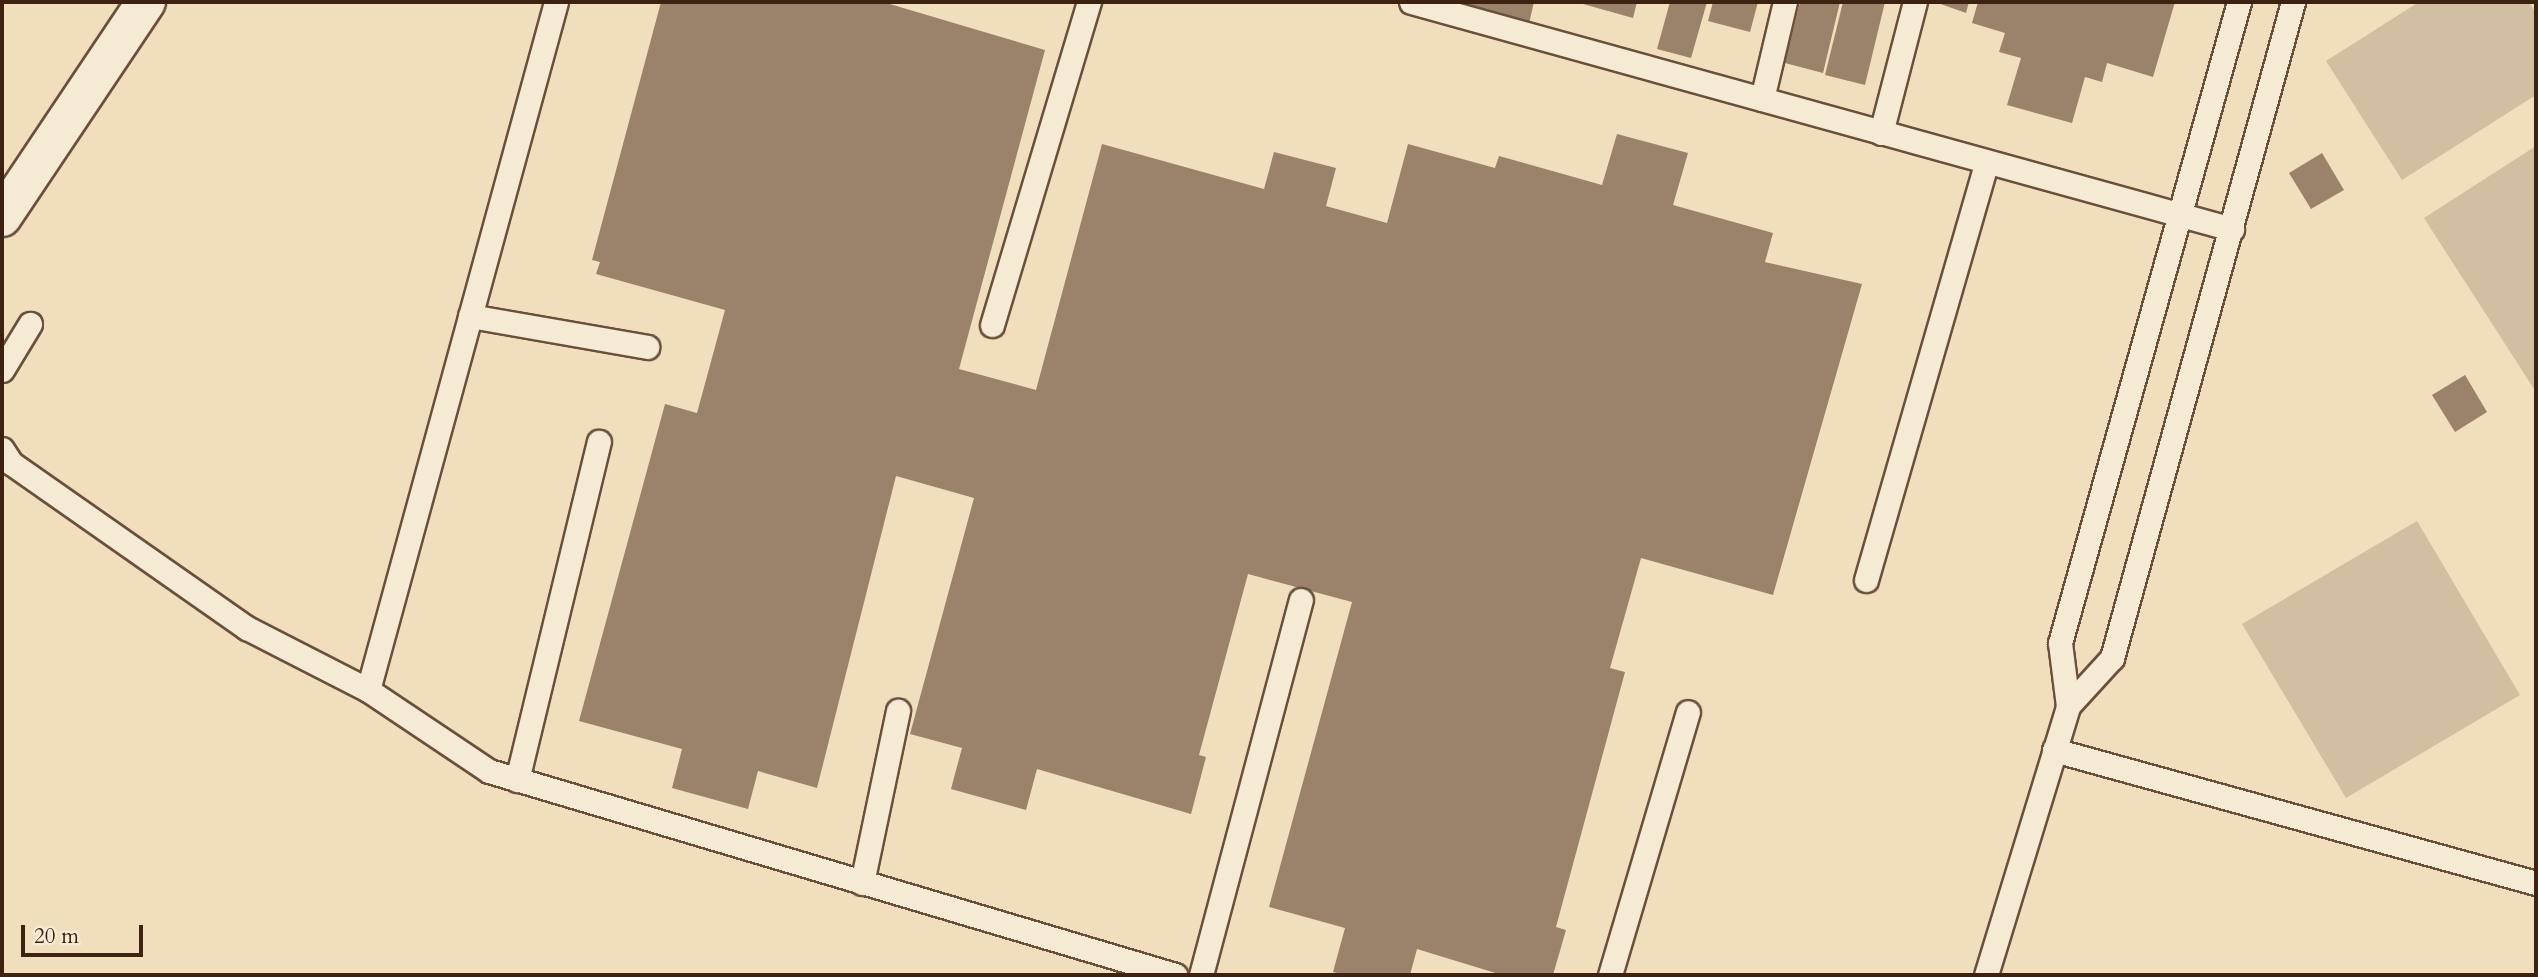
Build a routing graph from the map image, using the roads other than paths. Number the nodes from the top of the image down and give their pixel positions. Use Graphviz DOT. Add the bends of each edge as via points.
graph roads {
  1 [pos="146,2"];
  2 [pos="556,2"];
  3 [pos="1089,2"];
  4 [pos="1411,2"];
  5 [pos="1785,2"];
  6 [pos="1915,2"];
  7 [pos="2239,2"];
  8 [pos="2293,2"];
  9 [pos="1762,99"];
  10 [pos="1881,133"];
  11 [pos="1987,162"];
  12 [pos="2179,215"];
  13 [pos="2,217"];
  14 [pos="2232,229"];
  15 [pos="470,316"];
  16 [pos="30,324"];
  17 [pos="992,325"];
  18 [pos="647,347"];
  19 [pos="2,370"];
  20 [pos="599,442"];
  21 [pos="2,449"];
  22 [pos="1866,580"];
  23 [pos="1301,600"];
  24 [pos="368,690"];
  25 [pos="2068,706"];
  26 [pos="898,711"];
  27 [pos="1688,712"];
  28 [pos="2054,750"];
  29 [pos="517,780"];
  30 [pos="862,883"];
  31 [pos="2536,883"];
  32 [pos="1175,975"];
  33 [pos="1201,975"];
  34 [pos="1610,975"];
  35 [pos="1986,975"];
  1 -- 13 [label="street"];
  2 -- 15 [label="lane"];
  3 -- 17 [label="lane"];
  4 -- 9 [label="lane"];
  5 -- 9 [label="lane"];
  6 -- 10 [label="lane"];
  7 -- 12 [label="lane"];
  8 -- 14 [label="lane"];
  9 -- 10 [label="lane"];
  10 -- 11 [label="lane"];
  11 -- 12 [label="lane"];
  11 -- 22 [label="lane"];
  12 -- 14 [label="lane"];
  12 -- 25 [label="lane" via="2060,643"];
  14 -- 25 [label="lane" via="2112,658"];
  15 -- 18 [label="lane"];
  15 -- 24 [label="lane"];
  16 -- 19 [label="lane"];
  20 -- 29 [label="lane"];
  21 -- 24 [label="lane" via="11,463 247,628"];
  23 -- 33 [label="lane"];
  24 -- 29 [label="lane" via="489,771"];
  25 -- 28 [label="lane"];
  26 -- 30 [label="lane"];
  27 -- 34 [label="lane"];
  28 -- 31 [label="lane"];
  28 -- 35 [label="lane"];
  29 -- 30 [label="lane"];
  30 -- 32 [label="lane"];
}
